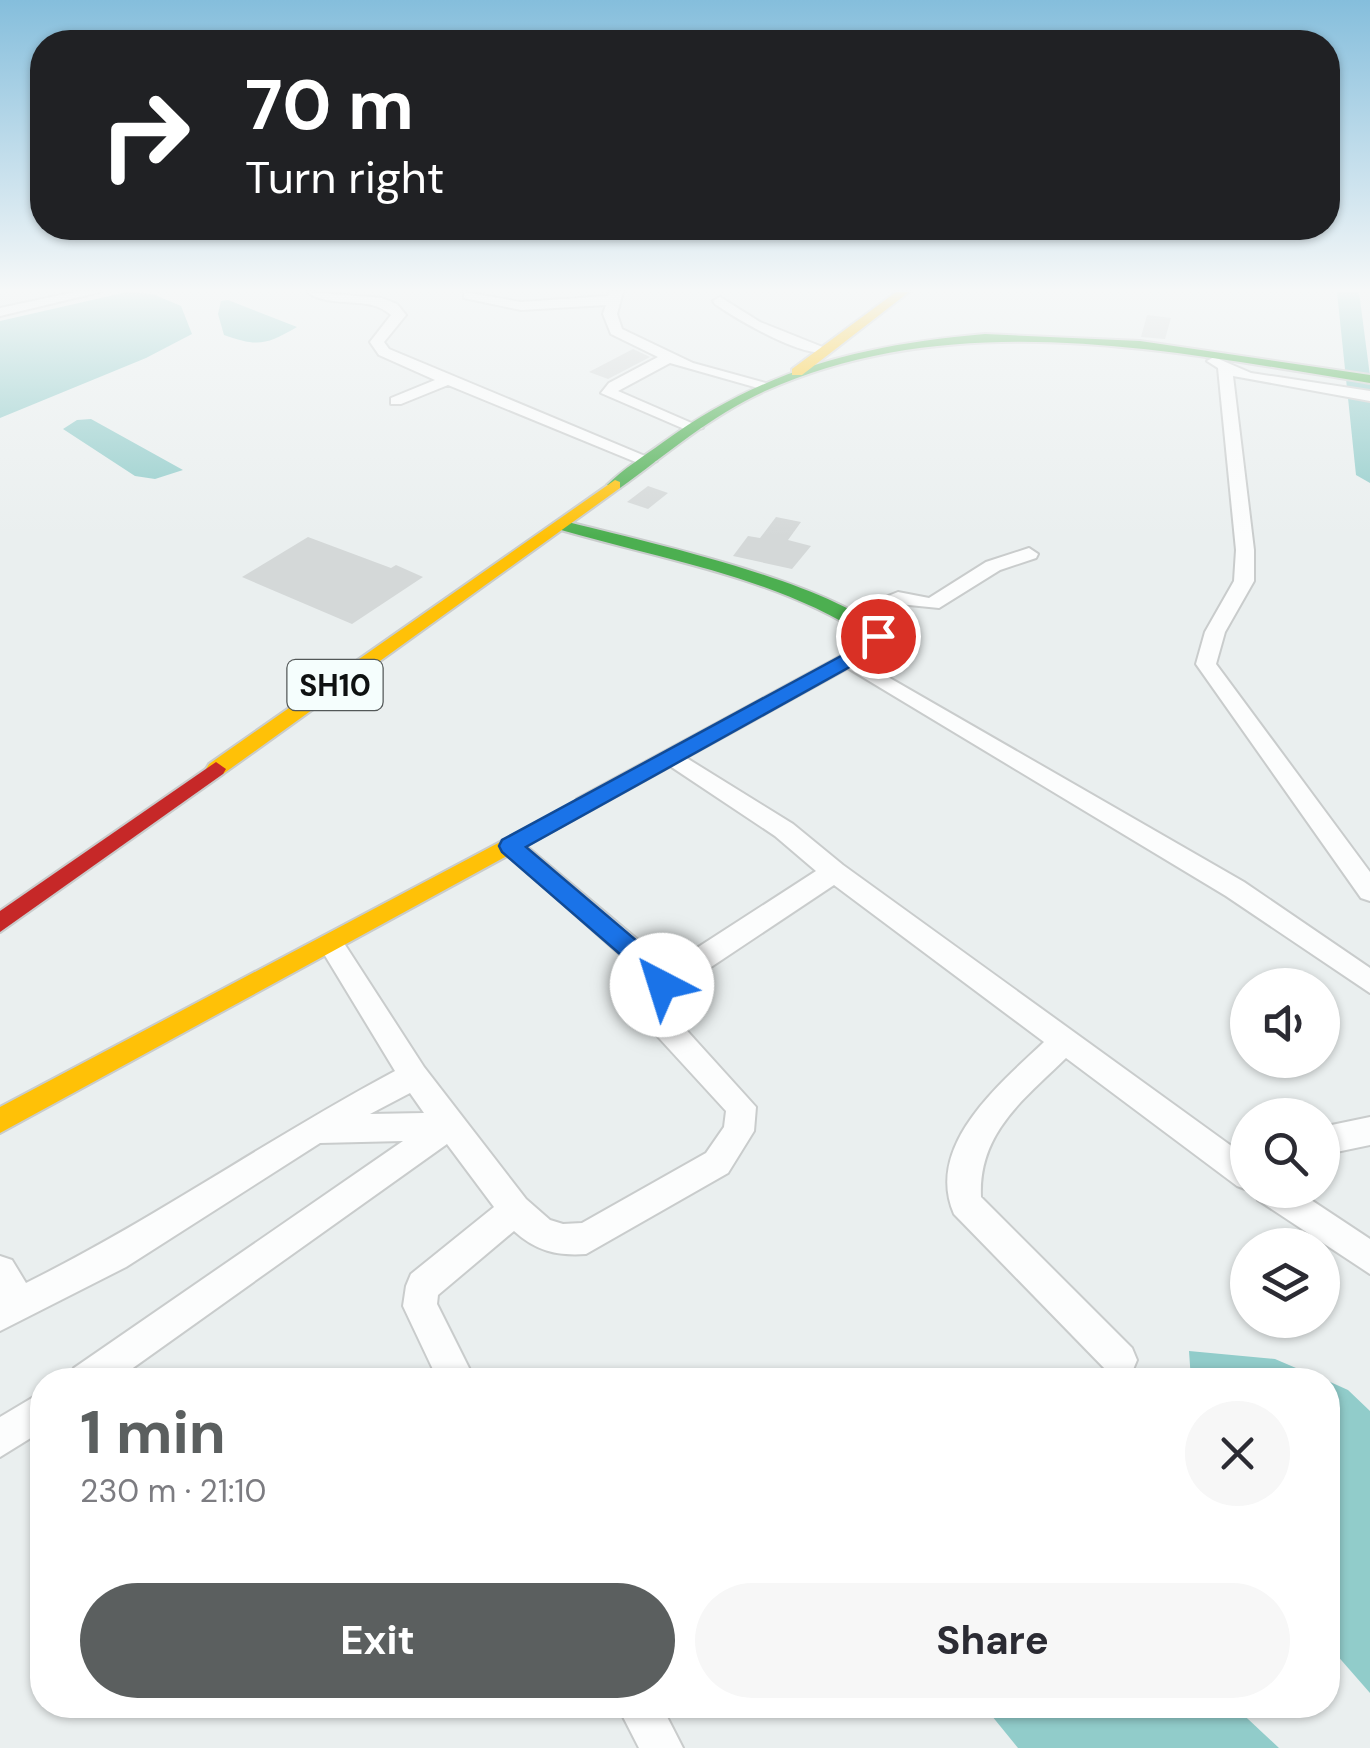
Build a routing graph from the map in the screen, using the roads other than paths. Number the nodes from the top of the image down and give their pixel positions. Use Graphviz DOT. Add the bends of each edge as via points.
graph roads {
  1 [pos="433,374"];
  2 [pos="638,374"];
  3 [pos="725,374"];
  4 [pos="794,374"];
  5 [pos="1217,374"];
  6 [pos="1268,374"];
  7 [pos="1299,374"];
  8 [pos="1370,379"];
  9 [pos="447,380"];
  10 [pos="766,385"];
  11 [pos="1370,396"];
  12 [pos="396,401"];
  13 [pos="684,436"];
  14 [pos="648,461"];
  15 [pos="560,525"];
  16 [pos="1030,554"];
  17 [pos="850,615"];
  18 [pos="848,660"];
  19 [pos="672,756"];
  20 [pos="510,846"];
  21 [pos="834,872"];
  22 [pos="1370,892"];
  23 [pos="0,923"];
  24 [pos="332,944"];
  25 [pos="668,981"];
  26 [pos="1370,982"];
  27 [pos="1064,1042"];
  28 [pos="414,1076"];
  29 [pos="0,1121"];
  30 [pos="450,1126"];
  31 [pos="316,1129"];
  32 [pos="1370,1132"];
  33 [pos="1340,1138"];
  34 [pos="1230,1152"];
  35 [pos="1216,1154"];
  36 [pos="1230,1164"];
  37 [pos="1295,1208"];
  38 [pos="515,1210"];
  39 [pos="1370,1258"];
  40 [pos="0,1272"];
  41 [pos="9,1309"];
  42 [pos="1120,1360"];
  43 [pos="103,1368"];
  44 [pos="452,1368"];
  45 [pos="30,1418"];
  46 [pos="0,1439"];
  47 [pos="645,1718"];
  48 [pos="662,1748"];
  1 -- 9 [label="street"];
  2 -- 13 [label="street" via="609,393"];
  3 -- 10 [label="street"];
  4 -- 10 [label="main road, SH10"];
  5 -- 22 [label="street" via="1244,580 1206,664"];
  6 -- 11 [label="street"];
  7 -- 8 [label="main road, SH10"];
  9 -- 12 [label="street"];
  9 -- 14 [label="street"];
  10 -- 13 [label="main road, SH10"];
  13 -- 14 [label="main road, SH10"];
  14 -- 15 [label="main road, SH10"];
  15 -- 17 [label="main road"];
  15 -- 23 [label="main road, SH10"];
  16 -- 17 [label="street" via="993,566 932,604 898,598"];
  17 -- 18 [label="main road" via="878,636"];
  18 -- 19 [label="main road"];
  18 -- 26 [label="street" via="1235,889"];
  19 -- 20 [label="main road"];
  19 -- 21 [label="street" via="784,830"];
  20 -- 24 [label="main road"];
  20 -- 25 [label="street"];
  21 -- 25 [label="street"];
  21 -- 27 [label="street"];
  24 -- 28 [label="street"];
  24 -- 29 [label="main road"];
  25 -- 38 [label="street" via="652,1002 659,1019 740,1107 730,1149 717,1163 586,1238 540,1233"];
  27 -- 35 [label="street"];
  27 -- 42 [label="street" via="972,1136 962,1181 965,1202"];
  28 -- 30 [label="street"];
  28 -- 31 [label="street"];
  30 -- 31 [label="street"];
  30 -- 38 [label="street"];
  30 -- 43 [label="street"];
  31 -- 41 [label="street" via="114,1256"];
  32 -- 33 [label="street"];
  34 -- 35 [label="street"];
  35 -- 36 [label="street"];
  37 -- 39 [label="street"];
  38 -- 44 [label="street" via="424,1286 420,1306"];
  40 -- 41 [label="street"];
  45 -- 46 [label="street"];
  47 -- 48 [label="street"];
}
